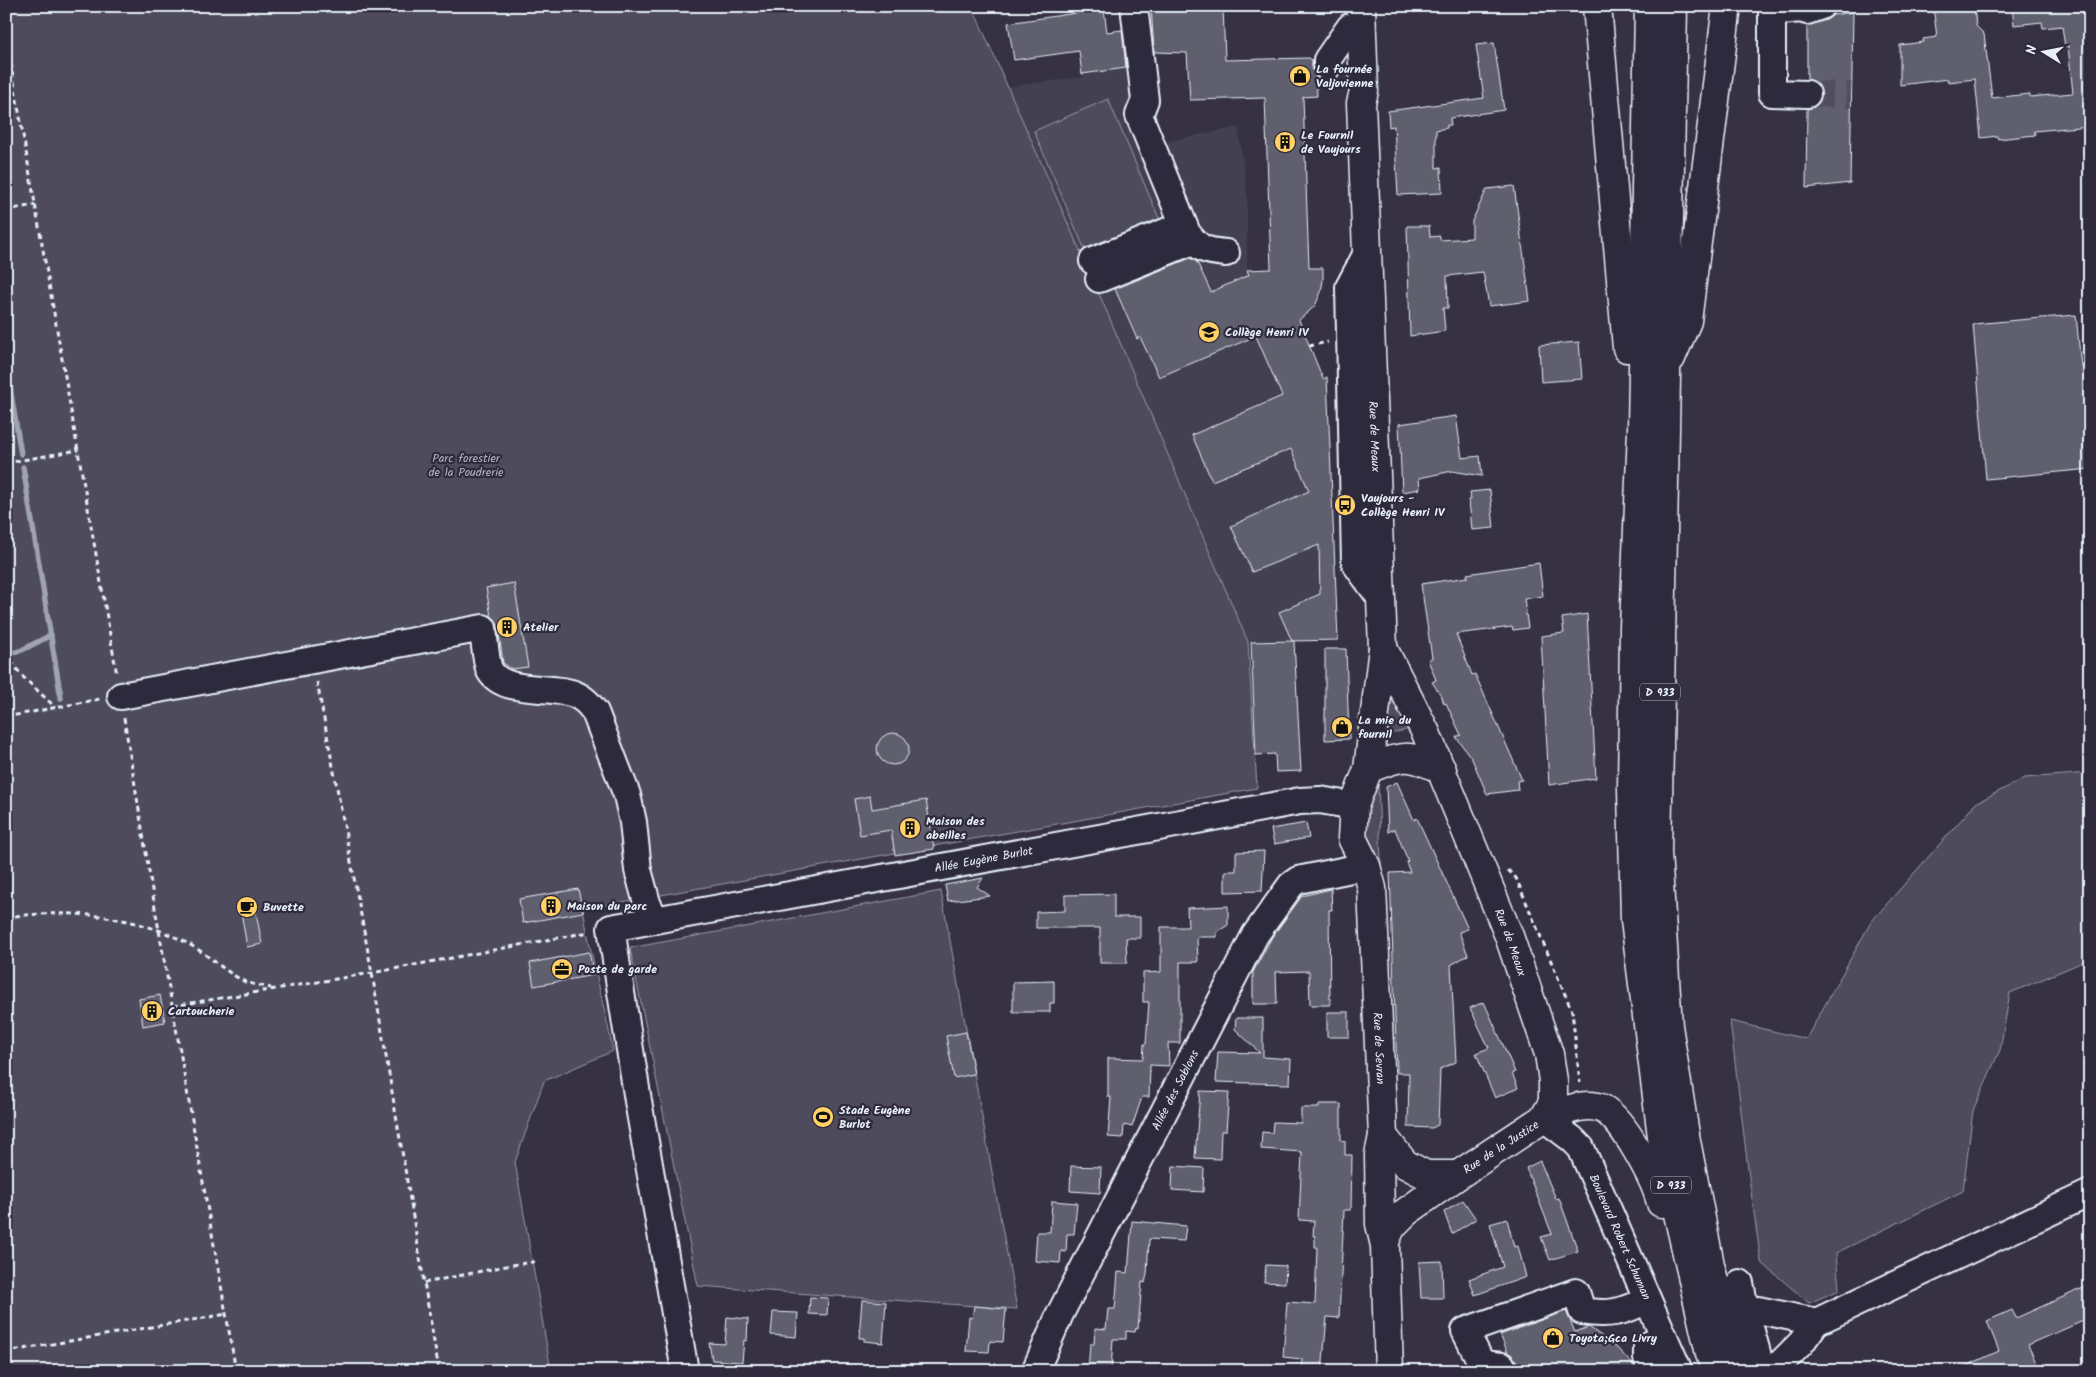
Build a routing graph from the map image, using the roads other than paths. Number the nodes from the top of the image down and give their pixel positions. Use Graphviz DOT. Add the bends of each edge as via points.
graph roads {
  1 [pos="1134,6"];
  2 [pos="1597,6"];
  3 [pos="1649,6"];
  4 [pos="1673,6"];
  5 [pos="1727,6"];
  6 [pos="1820,6"];
  7 [pos="1772,9"];
  8 [pos="1353,13"];
  9 [pos="1327,67"];
  10 [pos="1807,94"];
  11 [pos="1188,233"];
  12 [pos="1226,253"];
  13 [pos="1096,270"];
  14 [pos="1665,371"];
  15 [pos="1642,430"];
  16 [pos="1383,648"];
  17 [pos="121,696"];
  18 [pos="1368,769"];
  19 [pos="1442,770"];
  20 [pos="1354,806"];
  21 [pos="1366,866"];
  22 [pos="655,920"];
  23 [pos="1544,1118"];
  24 [pos="1383,1136"];
  25 [pos="1458,1175"];
  26 [pos="2090,1193"];
  27 [pos="1385,1241"];
  28 [pos="1692,1278"];
  29 [pos="1740,1283"];
  30 [pos="1648,1300"];
  31 [pos="1746,1313"];
  32 [pos="1816,1322"];
  33 [pos="1664,1337"];
  34 [pos="685,1371"];
  35 [pos="1035,1371"];
  36 [pos="1389,1371"];
  37 [pos="1504,1371"];
  38 [pos="1652,1371"];
  39 [pos="1678,1371"];
  40 [pos="1716,1371"];
  41 [pos="1737,1371"];
  42 [pos="1762,1371"];
  43 [pos="1773,1371"];
  1 -- 11 [label="street" via="1145,100 1139,115"];
  2 -- 15 [label="main road" via="1629,371"];
  3 -- 15 [label="main road, D 933"];
  4 -- 14 [label="main road, D 933"];
  5 -- 14 [label="main road" via="1687,321"];
  6 -- 7 [label="street" via="1807,11"];
  7 -- 10 [label="street" via="1772,93"];
  8 -- 9 [label="street" via="1326,60"];
  8 -- 16 [label="main road, Rue de Meaux" via="1364,91 1361,103 1360,219 1366,255"];
  11 -- 12 [label="street" via="1198,246"];
  11 -- 13 [label="street"];
  14 -- 41 [label="main road, D 933" via="1657,852 1668,1026 1708,1255"];
  15 -- 28 [label="main road, D 933" via="1633,694 1635,920 1664,1153"];
  16 -- 18 [label="main road, Rue de Meaux"];
  16 -- 19 [label="main road, Rue de Meaux"];
  17 -- 22 [label="street" via="483,628 490,670 501,681 573,694 586,701 595,712 627,795 638,870"];
  18 -- 19 [label="main road" via="1407,757 1420,759"];
  18 -- 20 [label="main road, Rue de Sevran"];
  19 -- 23 [label="main road, Rue de Meaux" via="1509,936 1549,1054 1553,1102"];
  20 -- 21 [label="main road, Rue de Sevran" via="1352,838"];
  20 -- 22 [label="street, Allée Eugène Burlot" via="1320,800 1300,801"];
  21 -- 24 [label="main road, Rue de Sevran" via="1372,888"];
  21 -- 35 [label="street, Allée des Sablons" via="1298,880 1255,935 1060,1314"];
  22 -- 34 [label="street, Allée Eugène Burlot" via="611,928"];
  23 -- 25 [label="main road, Rue de la Justice"];
  23 -- 28 [label="main road, Rue de la Justice" via="1583,1106 1604,1109 1621,1127 1644,1160 1660,1195 1671,1242"];
  23 -- 30 [label="street, Boulevard Robert Schuman" via="1581,1148"];
  24 -- 25 [label="main road, Rue de la Justice" via="1405,1164 1426,1175"];
  24 -- 27 [label="main road, Rue de Sevran" via="1379,1155 1380,1224"];
  25 -- 27 [label="main road, Rue de la Justice" via="1406,1212 1392,1226"];
  26 -- 32 [label="street"];
  27 -- 36 [label="main road, Rue de Sevran"];
  28 -- 40 [label="main road, D 933"];
  29 -- 31 [label="street"];
  30 -- 33 [label="street, Boulevard Robert Schuman"];
  30 -- 37 [label="street" via="1604,1315 1582,1311 1576,1292 1465,1331 1482,1364 1502,1366"];
  31 -- 32 [label="street" via="1758,1310"];
  31 -- 42 [label="street"];
  32 -- 43 [label="street" via="1801,1344"];
  33 -- 38 [label="street" via="1647,1346 1646,1358"];
  33 -- 39 [label="street, Boulevard Robert Schuman"];
}
